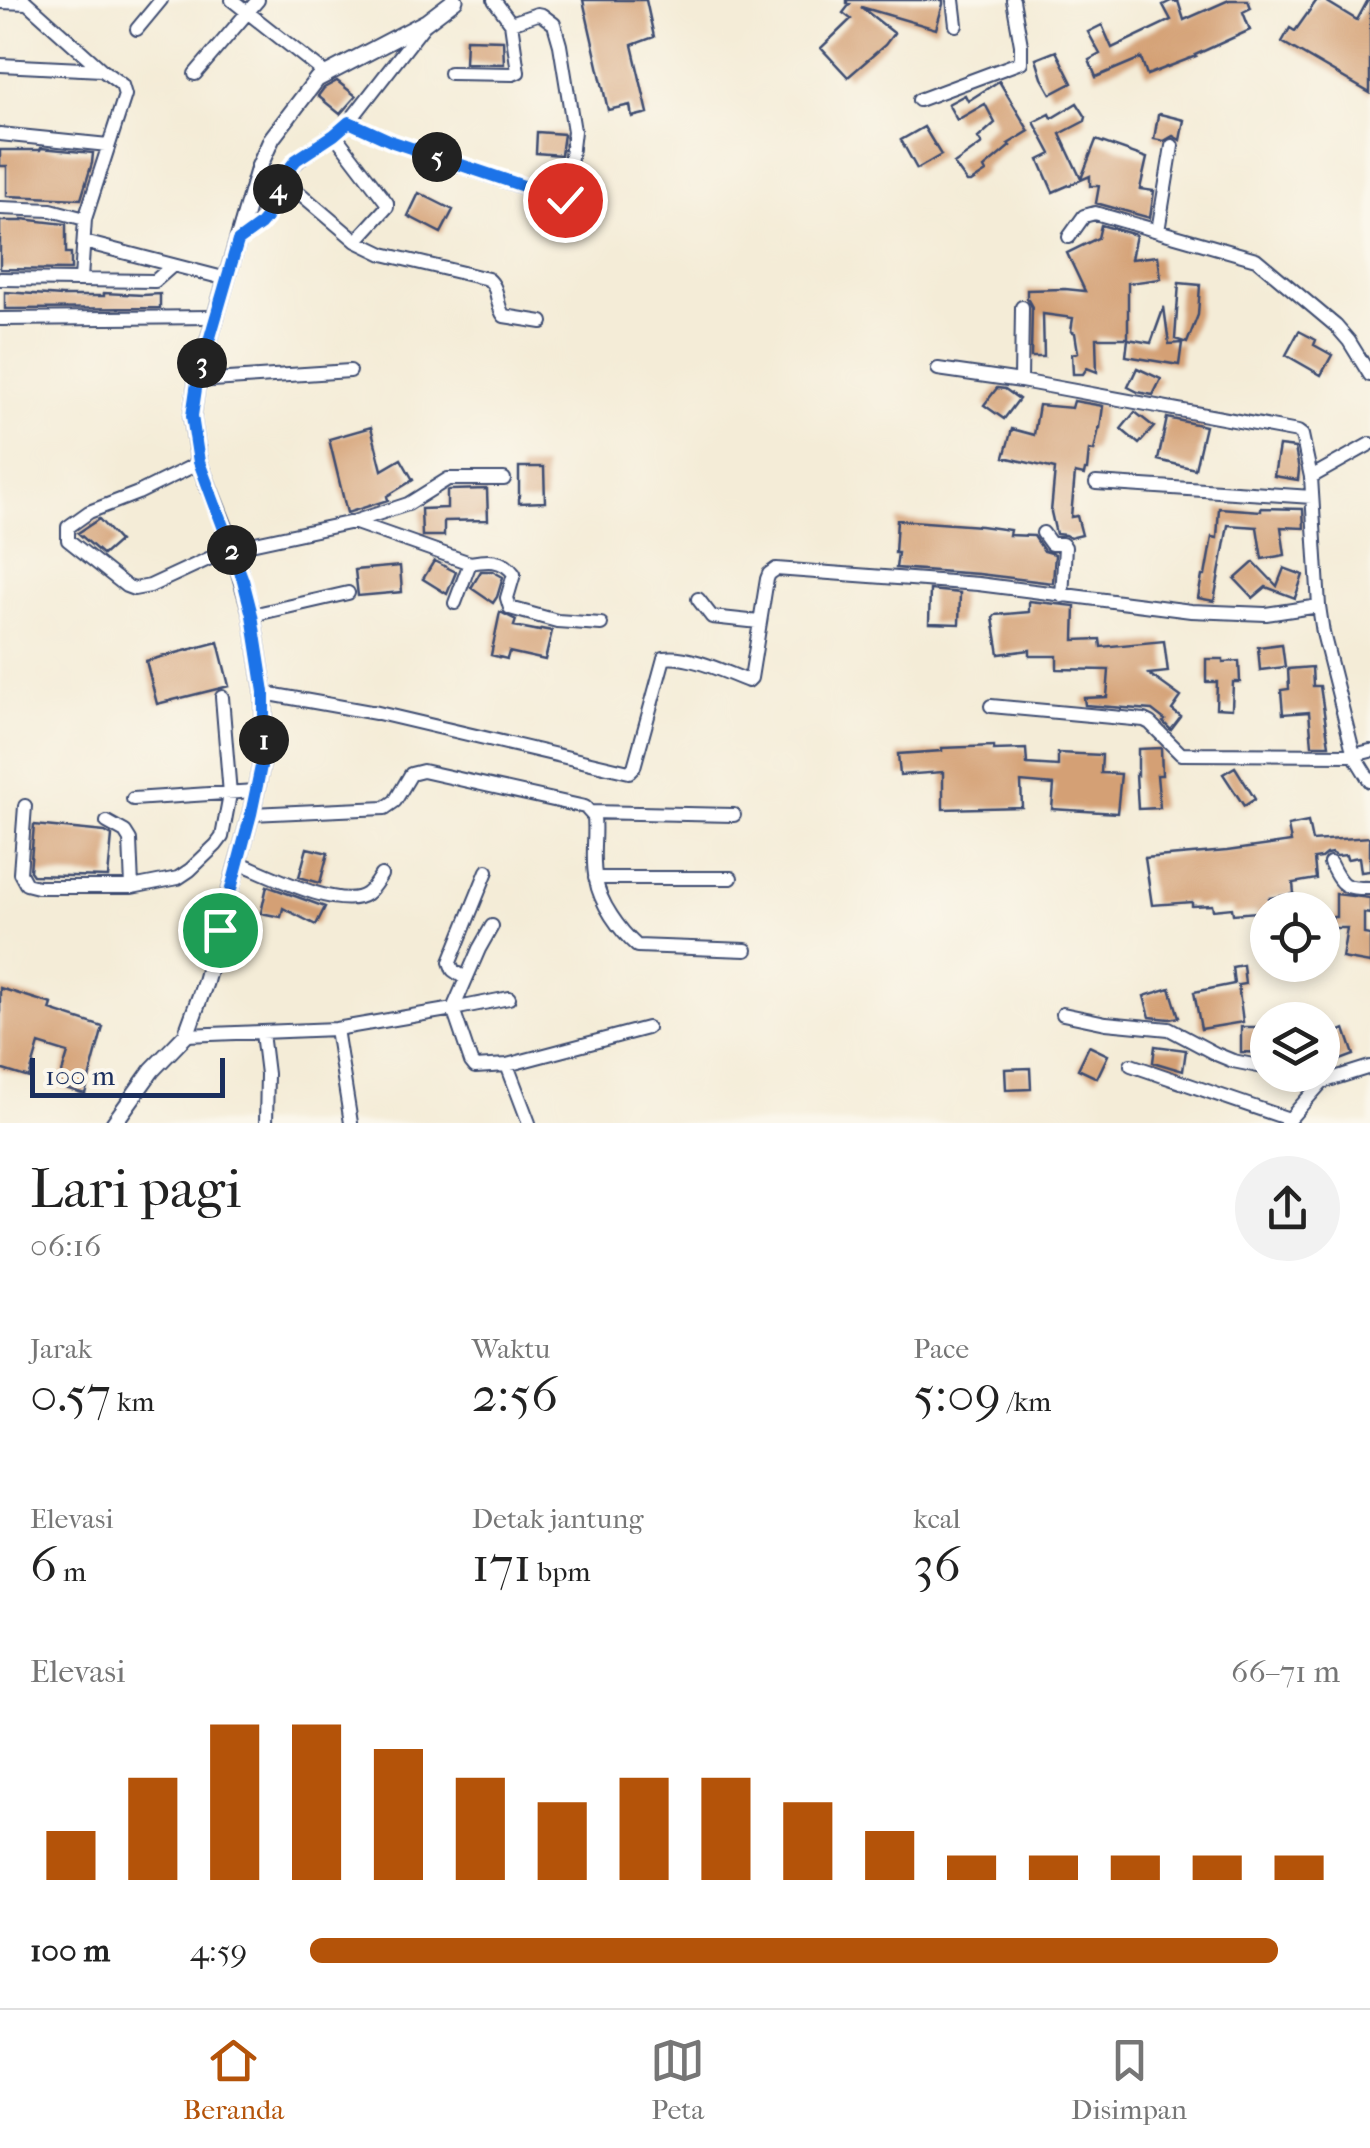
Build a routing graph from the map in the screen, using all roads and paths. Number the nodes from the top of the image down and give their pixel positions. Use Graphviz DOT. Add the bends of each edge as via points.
graph roads {
  1 [pos="161,0"];
  2 [pos="232,0"];
  3 [pos="258,0"];
  4 [pos="455,0"];
  5 [pos="494,0"];
  6 [pos="952,0"];
  7 [pos="1013,0"];
  8 [pos="0,2"];
  9 [pos="25,2"];
  10 [pos="249,13"];
  11 [pos="426,22"];
  12 [pos="512,22"];
  13 [pos="956,25"];
  14 [pos="137,29"];
  15 [pos="0,65"];
  16 [pos="102,70"];
  17 [pos="450,73"];
  18 [pos="195,74"];
  19 [pos="326,74"];
  20 [pos="919,100"];
  21 [pos="349,122"];
  22 [pos="0,134"];
  23 [pos="334,135"];
  24 [pos="108,145"];
  25 [pos="1172,146"];
  26 [pos="282,178"];
  27 [pos="0,208"];
  28 [pos="85,219"];
  29 [pos="1158,232"];
  30 [pos="1068,237"];
  31 [pos="238,241"];
  32 [pos="356,241"];
  33 [pos="84,242"];
  34 [pos="172,266"];
  35 [pos="0,279"];
  36 [pos="81,279"];
  37 [pos="226,279"];
  38 [pos="1022,307"];
  39 [pos="214,317"];
  40 [pos="0,319"];
  41 [pos="542,322"];
  42 [pos="938,369"];
  43 [pos="350,371"];
  44 [pos="1370,374"];
  45 [pos="1021,381"];
  46 [pos="197,382"];
  47 [pos="1370,444"];
  48 [pos="199,462"];
  49 [pos="1311,476"];
  50 [pos="504,480"];
  51 [pos="1096,483"];
  52 [pos="1312,497"];
  53 [pos="353,522"];
  54 [pos="1043,533"];
  55 [pos="232,548"];
  56 [pos="470,563"];
  57 [pos="348,593"];
  58 [pos="1062,596"];
  59 [pos="698,600"];
  60 [pos="456,603"];
  61 [pos="1319,606"];
  62 [pos="252,615"];
  63 [pos="760,622"];
  64 [pos="601,624"];
  65 [pos="264,692"];
  66 [pos="222,697"];
  67 [pos="990,706"];
  68 [pos="1370,751"];
  69 [pos="1354,755"];
  70 [pos="1370,781"];
  71 [pos="255,791"];
  72 [pos="230,794"];
  73 [pos="133,799"];
  74 [pos="25,806"];
  75 [pos="590,812"];
  76 [pos="251,814"];
  77 [pos="734,815"];
  78 [pos="108,822"];
  79 [pos="238,862"];
  80 [pos="1330,863"];
  81 [pos="487,870"];
  82 [pos="381,875"];
  83 [pos="595,878"];
  84 [pos="731,878"];
  85 [pos="132,887"];
  86 [pos="1370,888"];
  87 [pos="492,926"];
  88 [pos="746,950"];
  89 [pos="466,979"];
  90 [pos="509,998"];
  91 [pos="452,1008"];
  92 [pos="1063,1014"];
  93 [pos="647,1028"];
  94 [pos="336,1029"];
  95 [pos="186,1034"];
  96 [pos="262,1034"];
  97 [pos="1250,1064"];
  98 [pos="507,1065"];
  99 [pos="1130,1065"];
  100 [pos="1370,1067"];
  101 [pos="1340,1076"];
  102 [pos="1313,1092"];
  103 [pos="1288,1121"];
  104 [pos="114,1123"];
  105 [pos="266,1123"];
  106 [pos="351,1123"];
  107 [pos="530,1123"];
  1 -- 14 [label="street"];
  2 -- 10 [label="street"];
  3 -- 10 [label="street"];
  4 -- 11 [label="street"];
  5 -- 12 [label="street"];
  6 -- 13 [label="street"];
  7 -- 20 [label="street" via="1021,62"];
  8 -- 9 [label="street"];
  9 -- 16 [label="street"];
  10 -- 18 [label="street"];
  10 -- 19 [label="street"];
  11 -- 19 [label="street"];
  11 -- 21 [label="street"];
  12 -- 17 [label="street" via="516,73"];
  12 -- 21 [label="street" via="542,14 554,24 574,130 566,199"];
  15 -- 16 [label="street"];
  16 -- 24 [label="street" via="126,95"];
  19 -- 31 [label="street" via="272,138"];
  21 -- 23 [label="street"];
  22 -- 24 [label="street"];
  23 -- 26 [label="street"];
  23 -- 32 [label="street" via="387,203"];
  24 -- 28 [label="street"];
  25 -- 29 [label="street"];
  26 -- 31 [label="street" via="266,218"];
  26 -- 32 [label="street"];
  27 -- 28 [label="street"];
  28 -- 33 [label="street"];
  29 -- 30 [label="street" via="1095,213 1084,216"];
  29 -- 44 [label="street" via="1256,260 1336,326"];
  31 -- 37 [label="street"];
  32 -- 41 [label="street" via="383,254 488,279 504,316"];
  33 -- 34 [label="street"];
  33 -- 36 [label="street"];
  34 -- 36 [label="street" via="154,281"];
  34 -- 37 [label="street"];
  35 -- 36 [label="street"];
  37 -- 39 [label="street"];
  38 -- 45 [label="street"];
  39 -- 40 [label="street"];
  39 -- 46 [label="street"];
  42 -- 45 [label="street"];
  43 -- 46 [label="street"];
  45 -- 49 [label="street" via="1298,432"];
  46 -- 48 [label="street" via="192,416"];
  47 -- 49 [label="street"];
  48 -- 55 [label="street"];
  48 -- 55 [label="street" via="89,512 68,528 68,540 134,589"];
  49 -- 52 [label="street"];
  50 -- 53 [label="street" via="448,480 408,504"];
  51 -- 52 [label="street"];
  52 -- 61 [label="street"];
  53 -- 55 [label="street"];
  53 -- 56 [label="street"];
  54 -- 58 [label="street" via="1065,547"];
  55 -- 62 [label="street"];
  56 -- 60 [label="street"];
  56 -- 64 [label="street" via="509,567 510,608 557,622"];
  57 -- 62 [label="street"];
  58 -- 61 [label="street" via="1266,614"];
  58 -- 63 [label="street" via="776,568 767,579"];
  59 -- 63 [label="street" via="712,617"];
  61 -- 69 [label="street"];
  62 -- 65 [label="street"];
  63 -- 65 [label="street" via="748,681 664,658 630,772"];
  65 -- 71 [label="street" via="264,752"];
  66 -- 72 [label="street"];
  67 -- 69 [label="street" via="1144,720 1181,754"];
  68 -- 69 [label="street"];
  69 -- 70 [label="street"];
  71 -- 72 [label="street"];
  71 -- 76 [label="street"];
  72 -- 73 [label="street"];
  72 -- 85 [label="street" via="222,837 190,870"];
  74 -- 85 [label="street" via="23,882"];
  75 -- 76 [label="street" via="423,771 406,778 386,808"];
  75 -- 77 [label="street"];
  75 -- 83 [label="street"];
  76 -- 79 [label="street"];
  78 -- 85 [label="street" via="130,840"];
  79 -- 82 [label="street" via="344,900 369,892"];
  79 -- 95 [label="street"];
  80 -- 86 [label="street" via="1344,886"];
  81 -- 89 [label="street" via="450,962"];
  83 -- 84 [label="street"];
  83 -- 88 [label="street" via="637,946"];
  87 -- 89 [label="street"];
  89 -- 91 [label="street"];
  90 -- 91 [label="street"];
  91 -- 94 [label="street"];
  91 -- 98 [label="street" via="472,1065"];
  92 -- 97 [label="street" via="1169,1029"];
  93 -- 98 [label="street"];
  94 -- 96 [label="street"];
  94 -- 106 [label="street"];
  95 -- 96 [label="street"];
  95 -- 104 [label="street"];
  96 -- 105 [label="street"];
  98 -- 107 [label="street"];
  99 -- 103 [label="street"];
  100 -- 101 [label="street"];
  102 -- 103 [label="street"];
}
